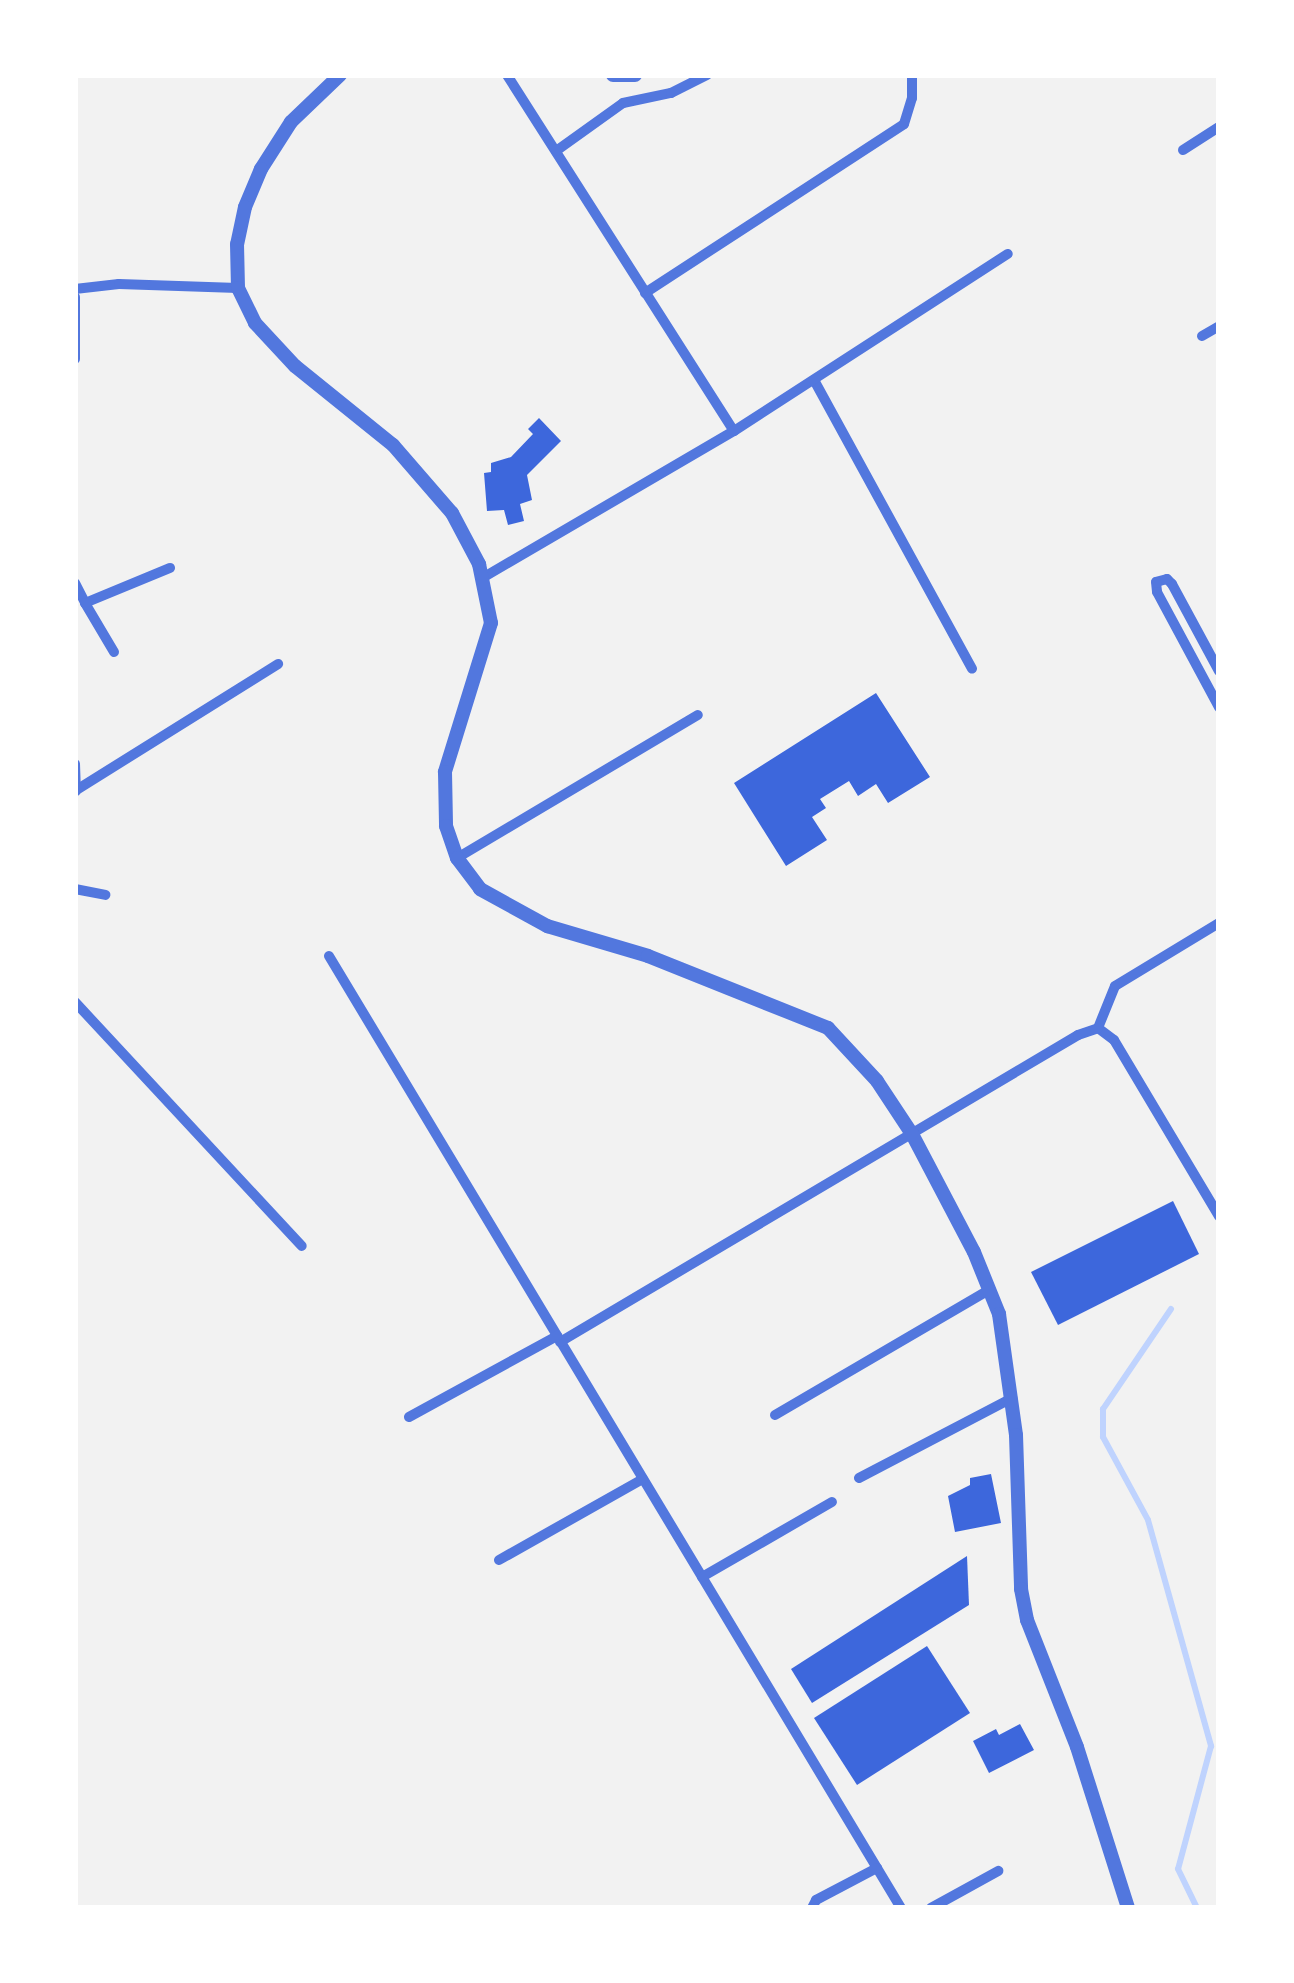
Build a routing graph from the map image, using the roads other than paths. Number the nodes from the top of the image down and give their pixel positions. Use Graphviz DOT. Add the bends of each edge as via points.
graph roads {
  1 [pos="340,75"];
  2 [pos="507,75"];
  3 [pos="612,75"];
  4 [pos="635,75"];
  5 [pos="707,75"];
  6 [pos="912,75"];
  7 [pos="1219,127"];
  8 [pos="1183,150"];
  9 [pos="556,151"];
  10 [pos="1008,254"];
  11 [pos="75,288"];
  12 [pos="238,288"];
  13 [pos="646,292"];
  14 [pos="75,297"];
  15 [pos="1219,326"];
  16 [pos="1202,336"];
  17 [pos="75,359"];
  18 [pos="814,380"];
  19 [pos="734,431"];
  20 [pos="170,568"];
  21 [pos="484,577"];
  22 [pos="75,583"];
  23 [pos="86,603"];
  24 [pos="114,652"];
  25 [pos="278,664"];
  26 [pos="972,669"];
  27 [pos="1219,671"];
  28 [pos="1219,707"];
  29 [pos="698,715"];
  30 [pos="75,764"];
  31 [pos="76,790"];
  32 [pos="457,858"];
  33 [pos="75,889"];
  34 [pos="105,895"];
  35 [pos="1219,923"];
  36 [pos="329,956"];
  37 [pos="75,1002"];
  38 [pos="1098,1028"];
  39 [pos="912,1134"];
  40 [pos="1219,1216"];
  41 [pos="302,1246"];
  42 [pos="990,1290"];
  43 [pos="559,1340"];
  44 [pos="1012,1398"];
  45 [pos="774,1415"];
  46 [pos="409,1416"];
  47 [pos="859,1478"];
  48 [pos="642,1479"];
  49 [pos="832,1502"];
  50 [pos="499,1560"];
  51 [pos="702,1577"];
  52 [pos="877,1868"];
  53 [pos="998,1871"];
  54 [pos="812,1908"];
  55 [pos="901,1908"];
  56 [pos="931,1908"];
  57 [pos="1128,1908"];
  1 -- 12 [label="street" via="291,122 261,168 245,207"];
  2 -- 9 [label="street"];
  3 -- 4 [label="street"];
  5 -- 9 [label="street" via="671,93 623,103"];
  6 -- 13 [label="street" via="904,124"];
  7 -- 8 [label="street"];
  9 -- 13 [label="street"];
  10 -- 18 [label="street"];
  11 -- 12 [label="street"];
  12 -- 21 [label="street" via="255,323 295,366 393,446 452,512"];
  13 -- 19 [label="street"];
  14 -- 17 [label="street"];
  15 -- 16 [label="street"];
  18 -- 19 [label="street"];
  18 -- 26 [label="street"];
  19 -- 21 [label="street"];
  20 -- 23 [label="street"];
  21 -- 32 [label="street" via="490,624 445,772 446,826"];
  22 -- 23 [label="street"];
  23 -- 24 [label="street"];
  25 -- 31 [label="street"];
  27 -- 28 [label="street" via="1172,584 1156,582"];
  29 -- 32 [label="street"];
  30 -- 31 [label="street"];
  32 -- 39 [label="street" via="480,890 547,926 648,956 828,1028 877,1081"];
  33 -- 34 [label="street"];
  35 -- 38 [label="street" via="1115,986"];
  36 -- 43 [label="street"];
  37 -- 41 [label="street"];
  38 -- 39 [label="street"];
  38 -- 40 [label="street" via="1114,1040"];
  39 -- 42 [label="street"];
  39 -- 43 [label="street"];
  42 -- 44 [label="street"];
  42 -- 45 [label="street"];
  43 -- 46 [label="street"];
  43 -- 48 [label="street"];
  44 -- 47 [label="street"];
  44 -- 57 [label="street" via="1027,1620"];
  48 -- 50 [label="street"];
  48 -- 51 [label="street"];
  49 -- 51 [label="street"];
  51 -- 52 [label="street"];
  52 -- 54 [label="street"];
  52 -- 55 [label="street"];
  53 -- 56 [label="street"];
}
